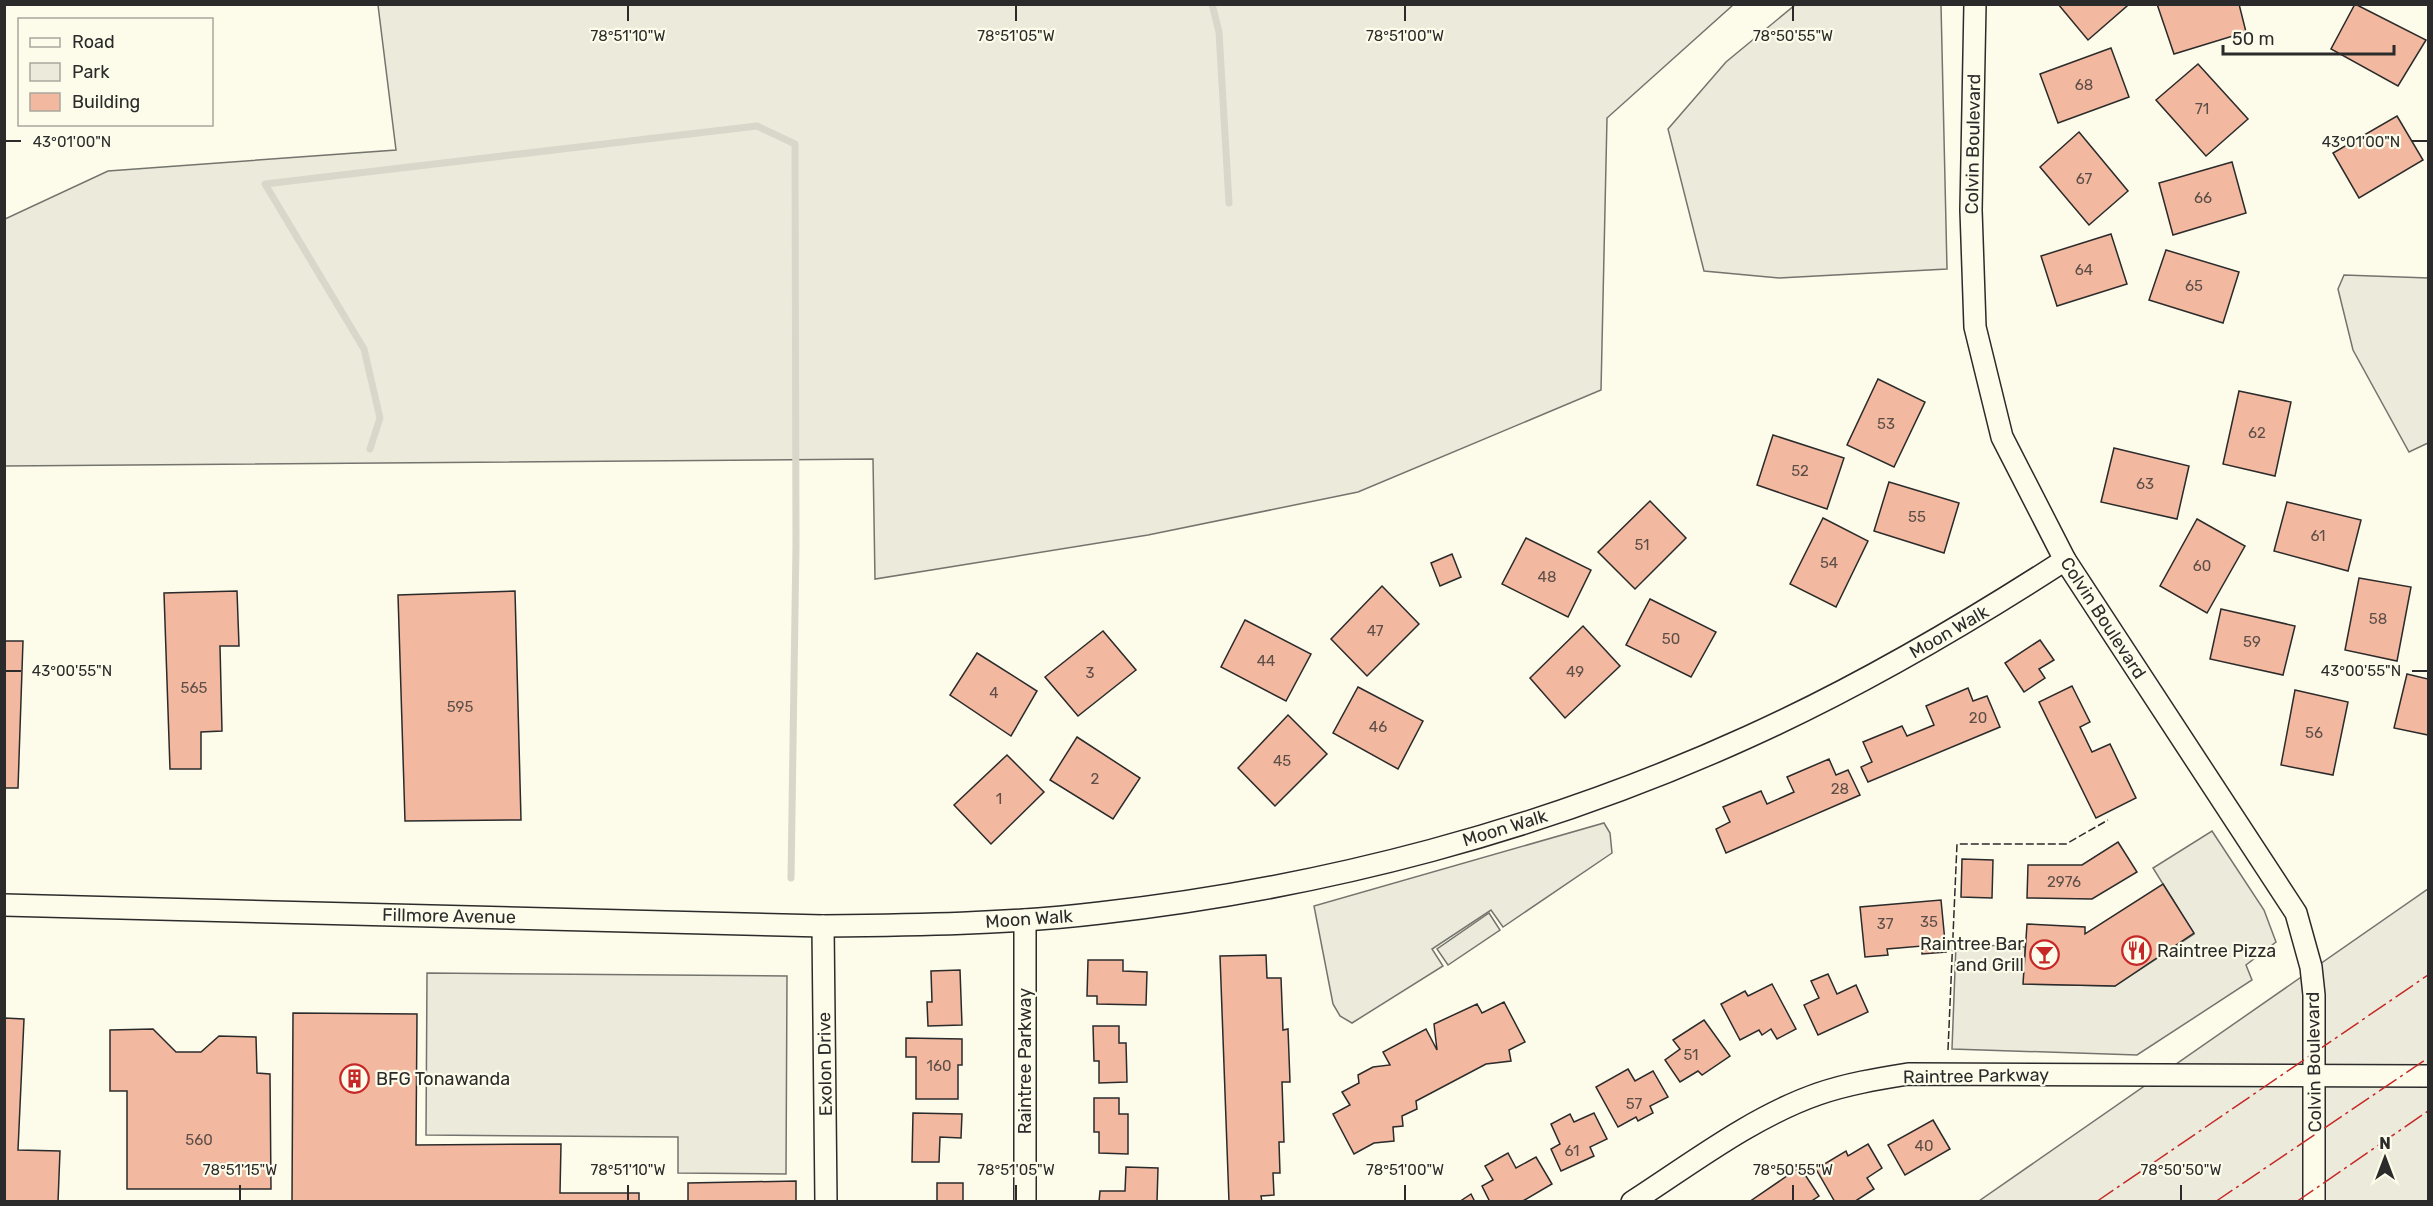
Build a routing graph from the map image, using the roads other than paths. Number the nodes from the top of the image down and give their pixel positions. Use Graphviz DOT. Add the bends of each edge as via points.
graph roads {
  1 [pos="1975,4"];
  2 [pos="2065,560"];
  3 [pos="4,905"];
  4 [pos="1025,920"];
  5 [pos="823,926"];
  6 [pos="893,926"];
  7 [pos="2315,1075"];
  8 [pos="2428,1076"];
  9 [pos="826,1202"];
  10 [pos="1025,1202"];
  11 [pos="1632,1202"];
  12 [pos="2314,1202"];
  1 -- 2 [label="street, Colvin Boulevard" via="1971,210 1975,327 2002,437"];
  2 -- 4 [label="street, Moon Walk" via="1925,646 1808,709 1687,764 1544,816 1462,842 1325,876 1176,903"];
  2 -- 7 [label="street, Colvin Boulevard" via="2296,913 2311,967"];
  3 -- 5 [label="street, Fillmore Avenue"];
  4 -- 6 [label="street, Moon Walk"];
  4 -- 10 [label="street, Raintree Parkway"];
  5 -- 6 [label="street, Fillmore Avenue"];
  5 -- 9 [label="street, Exolon Drive"];
  7 -- 8 [label="street, Raintree Parkway"];
  7 -- 11 [label="street, Raintree Parkway" via="1908,1074 1856,1083 1769,1114"];
  7 -- 12 [label="street, Colvin Boulevard"];
}
